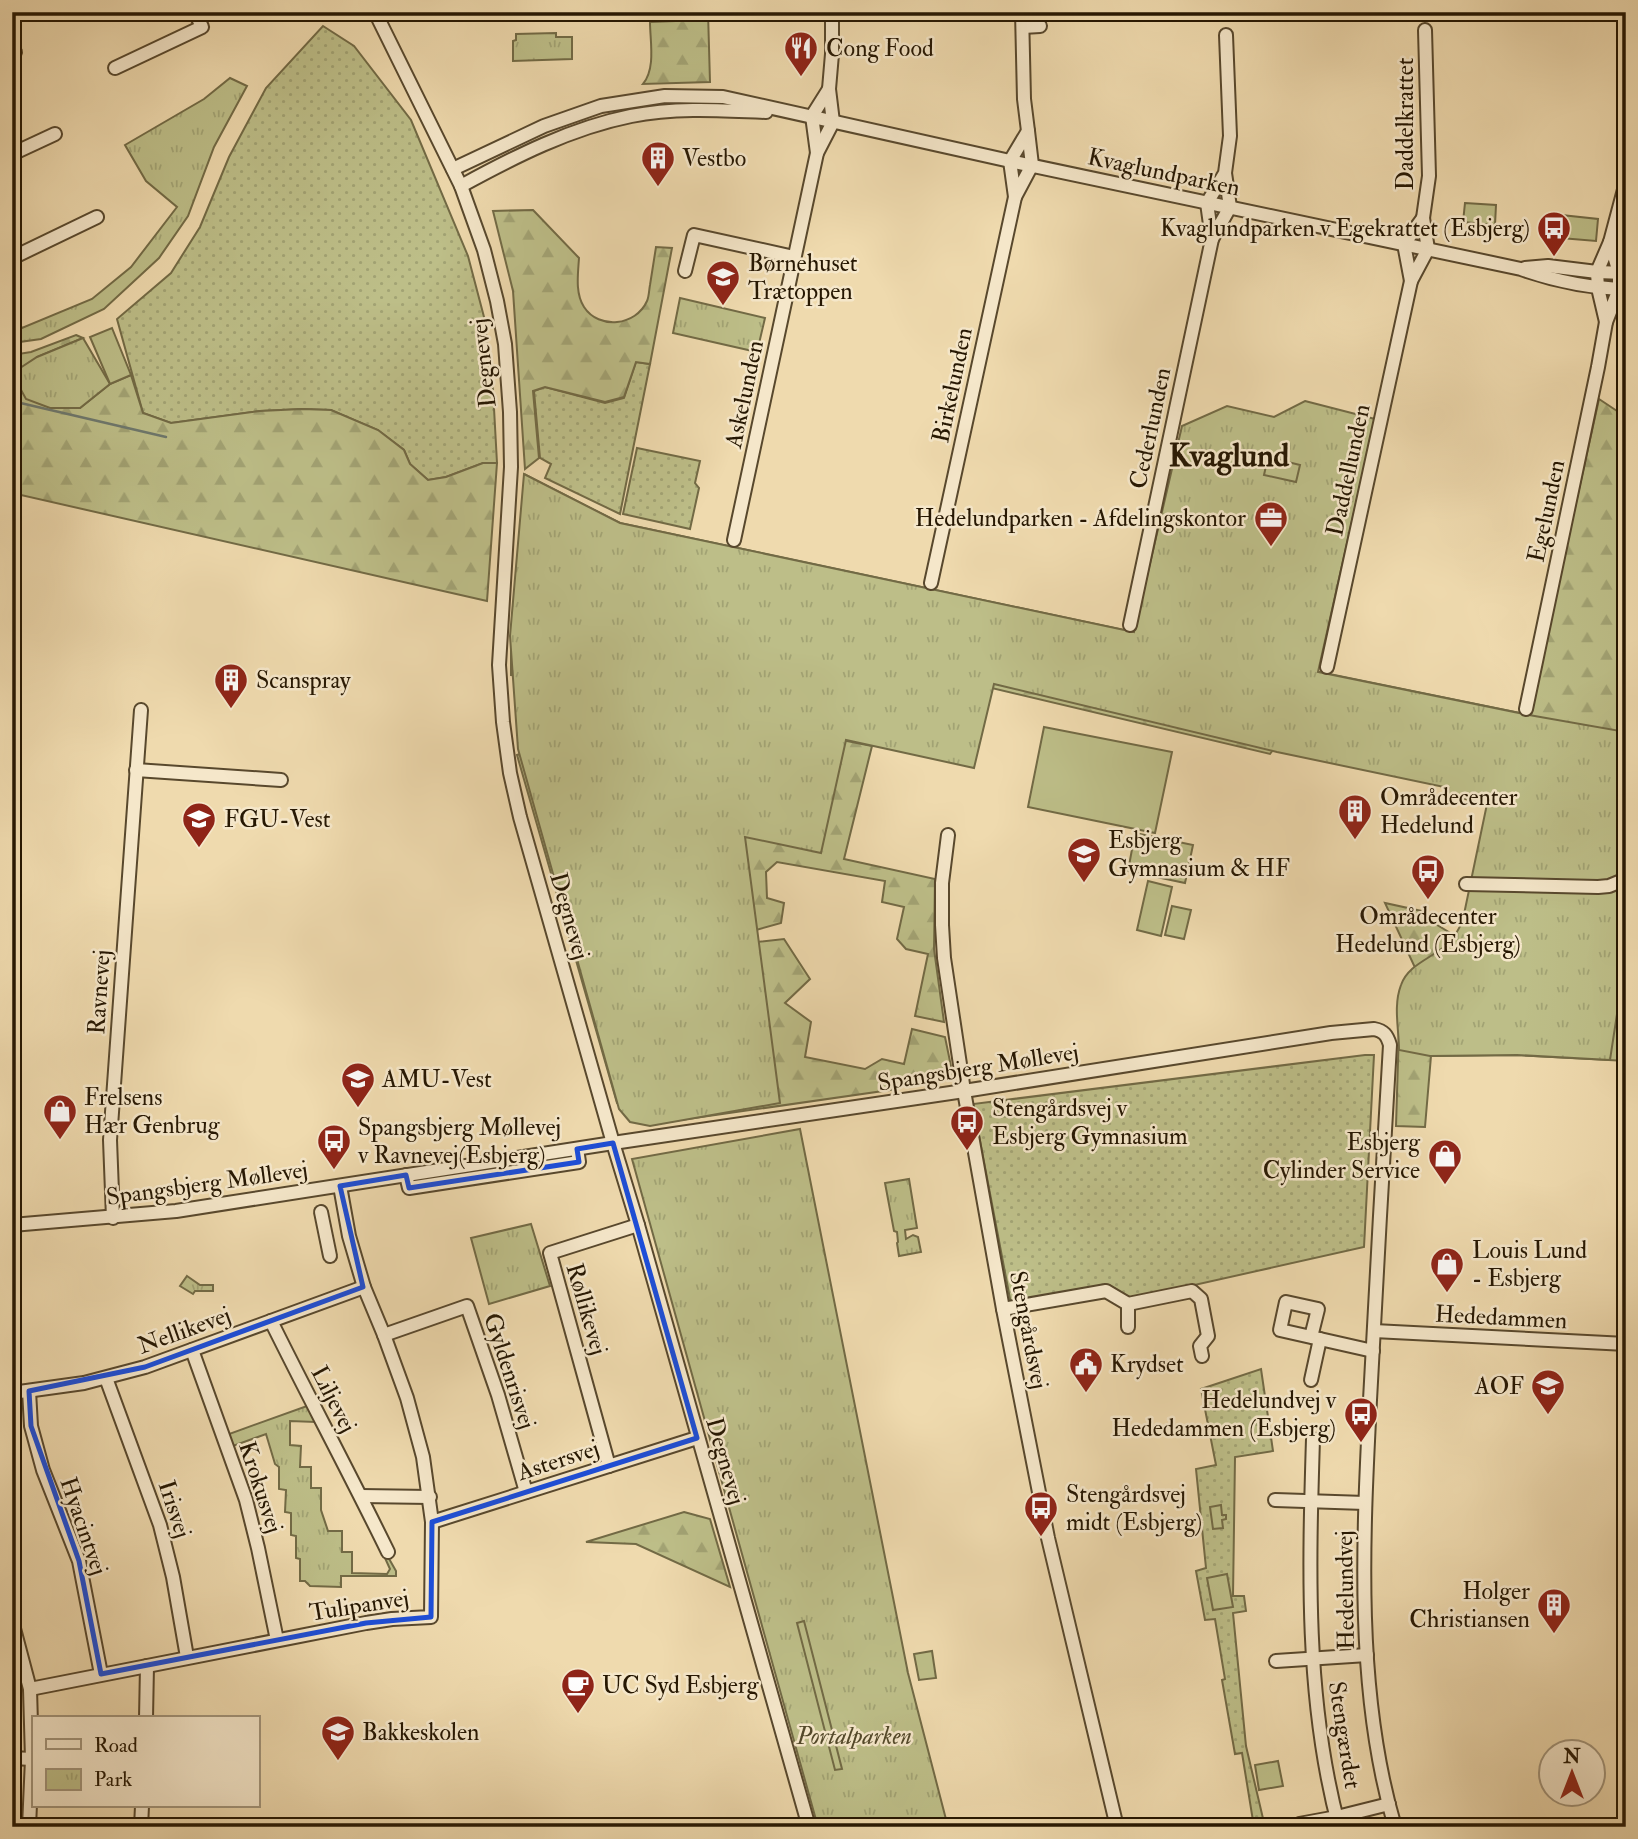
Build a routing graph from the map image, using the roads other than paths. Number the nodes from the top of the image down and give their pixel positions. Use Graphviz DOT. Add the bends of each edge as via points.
graph roads {
  1 [pos="376,12"];
  2 [pos="832,12"];
  3 [pos="1023,12"];
  4 [pos="197,13"];
  5 [pos="1624,14"];
  6 [pos="1040,26"];
  7 [pos="1023,27"];
  8 [pos="1425,30"];
  9 [pos="1226,35"];
  10 [pos="115,68"];
  11 [pos="1626,73"];
  12 [pos="829,89"];
  13 [pos="798,114"];
  14 [pos="812,116"];
  15 [pos="833,122"];
  16 [pos="1028,131"];
  17 [pos="55,134"];
  18 [pos="817,153"];
  19 [pos="12,154"];
  20 [pos="1010,161"];
  21 [pos="1032,165"];
  22 [pos="453,169"];
  23 [pos="1225,173"];
  24 [pos="1626,182"];
  25 [pos="461,186"];
  26 [pos="1015,197"];
  27 [pos="1207,202"];
  28 [pos="1230,208"];
  29 [pos="97,217"];
  30 [pos="1423,218"];
  31 [pos="1212,239"];
  32 [pos="1610,242"];
  33 [pos="1404,244"];
  34 [pos="1428,249"];
  35 [pos="794,257"];
  36 [pos="12,258"];
  37 [pos="1521,269"];
  38 [pos="685,271"];
  39 [pos="1597,272"];
  40 [pos="1622,273"];
  41 [pos="1411,281"];
  42 [pos="1598,288"];
  43 [pos="1622,289"];
  44 [pos="1606,322"];
  45 [pos="734,540"];
  46 [pos="931,583"];
  47 [pos="1130,625"];
  48 [pos="1327,667"];
  49 [pos="141,709"];
  50 [pos="1526,709"];
  51 [pos="136,770"];
  52 [pos="281,780"];
  53 [pos="948,835"];
  54 [pos="1626,880"];
  55 [pos="1466,884"];
  56 [pos="1385,1034"];
  57 [pos="964,1091"];
  58 [pos="613,1143"];
  59 [pos="340,1185"];
  60 [pos="321,1212"];
  61 [pos="113,1218"];
  62 [pos="12,1225"];
  63 [pos="638,1226"];
  64 [pos="348,1236"];
  65 [pos="327,1241"];
  66 [pos="330,1256"];
  67 [pos="364,1287"];
  68 [pos="1128,1304"];
  69 [pos="1003,1309"];
  70 [pos="271,1321"];
  71 [pos="1128,1328"];
  72 [pos="1374,1331"];
  73 [pos="384,1335"];
  74 [pos="1626,1344"];
  75 [pos="192,1350"];
  76 [pos="1373,1350"];
  77 [pos="1202,1356"];
  78 [pos="106,1378"];
  79 [pos="1311,1380"];
  80 [pos="29,1391"];
  81 [pos="12,1393"];
  82 [pos="697,1437"];
  83 [pos="1314,1439"];
  84 [pos="609,1466"];
  85 [pos="526,1492"];
  86 [pos="361,1496"];
  87 [pos="429,1497"];
  88 [pos="1275,1500"];
  89 [pos="1311,1501"];
  90 [pos="1365,1503"];
  91 [pos="432,1522"];
  92 [pos="387,1552"];
  93 [pos="12,1621"];
  94 [pos="277,1640"];
  95 [pos="1367,1655"];
  96 [pos="187,1657"];
  97 [pos="1313,1658"];
  98 [pos="1276,1661"];
  99 [pos="147,1666"];
  100 [pos="101,1674"];
  101 [pos="30,1689"];
  102 [pos="146,1716"];
  103 [pos="32,1736"];
  104 [pos="12,1758"];
  105 [pos="32,1759"];
  106 [pos="32,1776"];
  107 [pos="1388,1804"];
  108 [pos="142,1808"];
  109 [pos="1338,1822"];
  110 [pos="1299,1824"];
  111 [pos="29,1827"];
  112 [pos="141,1827"];
  113 [pos="809,1827"];
  114 [pos="1117,1827"];
  115 [pos="1395,1827"];
  1 -- 22 [label="street, Degnevej"];
  2 -- 12 [label="street"];
  3 -- 7 [label="street"];
  4 -- 10 [label="street" via="202,27"];
  5 -- 11 [label="street"];
  6 -- 7 [label="street"];
  7 -- 16 [label="street"];
  8 -- 30 [label="street, Daddelkrattet" via="1429,176"];
  9 -- 23 [label="street" via="1230,135"];
  12 -- 14 [label="street"];
  12 -- 15 [label="street"];
  13 -- 14 [label="street, Kvaglundparken"];
  13 -- 22 [label="street, Kvaglundparken" via="711,96 617,102 544,126"];
  13 -- 25 [label="street, Kvaglundparken" via="706,110 632,116 571,133"];
  14 -- 15 [label="street, Kvaglundparken"];
  14 -- 18 [label="street, Askelunden"];
  15 -- 18 [label="street, Askelunden"];
  15 -- 20 [label="street, Kvaglundparken"];
  16 -- 20 [label="street"];
  16 -- 21 [label="street"];
  17 -- 19 [label="street"];
  18 -- 35 [label="street, Askelunden"];
  20 -- 21 [label="street, Kvaglundparken"];
  20 -- 26 [label="street, Birkelunden"];
  21 -- 26 [label="street, Birkelunden"];
  21 -- 27 [label="street, Kvaglundparken"];
  22 -- 25 [label="street, Degnevej"];
  23 -- 27 [label="street"];
  23 -- 28 [label="street"];
  24 -- 32 [label="street"];
  25 -- 58 [label="street, Degnevej" via="497,301 506,357 511,467 499,665 510,773"];
  26 -- 46 [label="street, Birkelunden"];
  27 -- 28 [label="street, Kvaglundparken"];
  27 -- 31 [label="street, Cederlunden"];
  28 -- 31 [label="street, Cederlunden"];
  28 -- 33 [label="street, Kvaglundparken"];
  29 -- 36 [label="street"];
  30 -- 33 [label="street, Daddelkrattet"];
  30 -- 34 [label="street, Daddelkrattet"];
  31 -- 47 [label="street, Cederlunden"];
  32 -- 39 [label="street"];
  32 -- 40 [label="street, Egelunden"];
  33 -- 34 [label="street, Kvaglundparken"];
  33 -- 41 [label="street, Daddellunden"];
  34 -- 37 [label="street, Kvaglundparken"];
  34 -- 41 [label="street, Daddellunden"];
  35 -- 38 [label="street" via="694,235"];
  35 -- 45 [label="street, Askelunden"];
  37 -- 39 [label="street, Kvaglundparken" via="1548,266"];
  37 -- 42 [label="street, Kvaglundparken"];
  39 -- 40 [label="street, Kvaglundparken"];
  39 -- 42 [label="street, Egelunden"];
  40 -- 43 [label="street, Egelunden"];
  41 -- 48 [label="street, Daddellunden"];
  42 -- 43 [label="street, Kvaglundparken"];
  42 -- 44 [label="street, Egelunden"];
  43 -- 44 [label="street, Egelunden"];
  44 -- 50 [label="street, Egelunden"];
  49 -- 51 [label="street, Ravnevej"];
  51 -- 52 [label="street"];
  51 -- 61 [label="street, Ravnevej" via="110,1140"];
  53 -- 57 [label="street, Stengårdsvej" via="942,883 944,958"];
  54 -- 55 [label="street" via="1598,887"];
  56 -- 57 [label="street, Spangsbjerg Møllevej" via="1374,1029 1331,1033"];
  56 -- 72 [label="street, Hedelundvej" via="1390,1045"];
  57 -- 58 [label="street, Spangsbjerg Møllevej"];
  57 -- 69 [label="street, Stengårdsvej"];
  58 -- 59 [label="street, Spangsbjerg Møllevej" via="577,1149 579,1162 409,1188 406,1175"];
  58 -- 63 [label="street, Degnevej"];
  59 -- 61 [label="street, Spangsbjerg Møllevej"];
  59 -- 64 [label="street, Tulipanvej"];
  60 -- 65 [label="street"];
  61 -- 62 [label="street, Spangsbjerg Møllevej"];
  63 -- 82 [label="street, Degnevej"];
  63 -- 84 [label="street, Røllikevej" via="550,1253"];
  64 -- 65 [label="street"];
  64 -- 67 [label="street, Tulipanvej"];
  65 -- 66 [label="street"];
  67 -- 70 [label="street, Nellikevej"];
  67 -- 73 [label="street, Tulipanvej"];
  68 -- 69 [label="street" via="1106,1291"];
  68 -- 71 [label="street"];
  68 -- 77 [label="street" via="1192,1291 1201,1299 1208,1336 1200,1346"];
  69 -- 114 [label="street, Stengårdsvej" via="1048,1538"];
  70 -- 75 [label="street, Nellikevej"];
  70 -- 86 [label="street, Liljevej"];
  72 -- 74 [label="street, Hededammen"];
  72 -- 76 [label="street, Hedelundvej"];
  73 -- 85 [label="street, Gyldenrisvej" via="467,1306"];
  73 -- 87 [label="street, Tulipanvej" via="407,1398"];
  75 -- 78 [label="street, Nellikevej"];
  75 -- 94 [label="street, Krokusvej" via="246,1500"];
  76 -- 79 [label="street" via="1316,1338"];
  76 -- 90 [label="street, Hedelundvej"];
  78 -- 80 [label="street, Nellikevej"];
  78 -- 96 [label="street, Irisvej" via="160,1525"];
  80 -- 81 [label="street, Nellikevej"];
  80 -- 100 [label="street, Hyacintvej" via="31,1426 79,1561"];
  82 -- 84 [label="street, Astersvej"];
  82 -- 113 [label="street, Degnevej"];
  83 -- 89 [label="street, Stengærdet"];
  84 -- 85 [label="street, Astersvej"];
  85 -- 91 [label="street, Astersvej"];
  86 -- 87 [label="street"];
  86 -- 92 [label="street, Liljevej"];
  87 -- 91 [label="street, Tulipanvej"];
  88 -- 89 [label="street"];
  89 -- 90 [label="street"];
  89 -- 97 [label="street, Stengærdet"];
  90 -- 95 [label="street, Hedelundvej"];
  91 -- 94 [label="street, Tulipanvej" via="431,1617 378,1621"];
  93 -- 101 [label="street"];
  94 -- 96 [label="street, Tulipanvej"];
  95 -- 97 [label="street, Stengærdet"];
  95 -- 107 [label="street, Hedelundvej"];
  96 -- 99 [label="street, Tulipanvej"];
  97 -- 98 [label="street, Stengærdet"];
  97 -- 109 [label="street, Stengærdet" via="1321,1739"];
  99 -- 100 [label="street, Tulipanvej"];
  99 -- 102 [label="street"];
  100 -- 101 [label="street, Tulipanvej"];
  101 -- 103 [label="street"];
  104 -- 105 [label="street"];
  106 -- 111 [label="street"];
  107 -- 109 [label="street, Stengærdet"];
  107 -- 115 [label="street, Hedelundvej"];
  108 -- 112 [label="street"];
  109 -- 110 [label="street, Stengærdet"];
}
